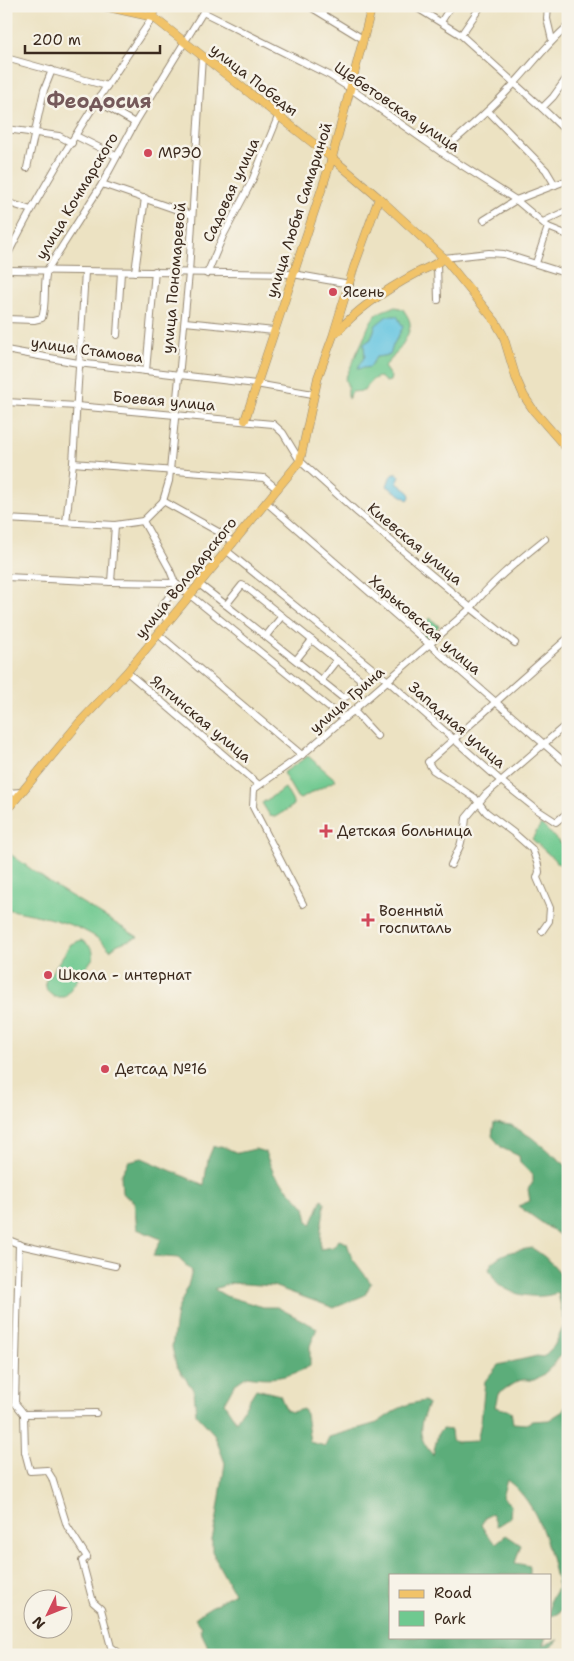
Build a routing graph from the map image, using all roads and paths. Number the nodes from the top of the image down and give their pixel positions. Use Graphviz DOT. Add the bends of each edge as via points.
graph roads {
  1 [pos="103,6"];
  2 [pos="156,6"];
  3 [pos="309,6"];
  4 [pos="372,6"];
  5 [pos="414,6"];
  6 [pos="451,6"];
  7 [pos="481,6"];
  8 [pos="548,6"];
  9 [pos="203,12"];
  10 [pos="153,17"];
  11 [pos="441,22"];
  12 [pos="568,26"];
  13 [pos="461,35"];
  14 [pos="363,40"];
  15 [pos="552,40"];
  16 [pos="185,42"];
  17 [pos="202,56"];
  18 [pos="6,58"];
  19 [pos="52,70"];
  20 [pos="568,76"];
  21 [pos="514,84"];
  22 [pos="106,86"];
  23 [pos="351,89"];
  24 [pos="97,101"];
  25 [pos="542,108"];
  26 [pos="488,110"];
  27 [pos="278,117"];
  28 [pos="135,123"];
  29 [pos="6,129"];
  30 [pos="35,133"];
  31 [pos="568,133"];
  32 [pos="76,136"];
  33 [pos="72,142"];
  34 [pos="441,152"];
  35 [pos="116,156"];
  36 [pos="332,158"];
  37 [pos="27,168"];
  38 [pos="568,180"];
  39 [pos="102,184"];
  40 [pos="555,185"];
  41 [pos="145,198"];
  42 [pos="379,198"];
  43 [pos="516,200"];
  44 [pos="6,202"];
  45 [pos="31,210"];
  46 [pos="568,210"];
  47 [pos="192,215"];
  48 [pos="484,220"];
  49 [pos="546,225"];
  50 [pos="568,235"];
  51 [pos="6,258"];
  52 [pos="444,258"];
  53 [pos="536,263"];
  54 [pos="437,264"];
  55 [pos="6,270"];
  56 [pos="47,270"];
  57 [pos="85,272"];
  58 [pos="121,272"];
  59 [pos="136,272"];
  60 [pos="155,272"];
  61 [pos="189,273"];
  62 [pos="207,274"];
  63 [pos="293,274"];
  64 [pos="568,274"];
  65 [pos="350,284"];
  66 [pos="438,300"];
  67 [pos="6,319"];
  68 [pos="185,322"];
  69 [pos="274,331"];
  70 [pos="116,335"];
  71 [pos="333,336"];
  72 [pos="6,350"];
  73 [pos="78,363"];
  74 [pos="146,371"];
  75 [pos="178,375"];
  76 [pos="256,384"];
  77 [pos="313,394"];
  78 [pos="6,402"];
  79 [pos="78,406"];
  80 [pos="176,415"];
  81 [pos="245,420"];
  82 [pos="568,450"];
  83 [pos="300,461"];
  84 [pos="73,463"];
  85 [pos="169,471"];
  86 [pos="277,489"];
  87 [pos="163,501"];
  88 [pos="266,502"];
  89 [pos="6,519"];
  90 [pos="143,521"];
  91 [pos="66,522"];
  92 [pos="115,525"];
  93 [pos="545,538"];
  94 [pos="233,543"];
  95 [pos="227,551"];
  96 [pos="6,577"];
  97 [pos="111,582"];
  98 [pos="177,584"];
  99 [pos="199,584"];
  100 [pos="190,595"];
  101 [pos="226,605"];
  102 [pos="471,608"];
  103 [pos="282,616"];
  104 [pos="167,621"];
  105 [pos="158,634"];
  106 [pos="266,636"];
  107 [pos="568,638"];
  108 [pos="312,640"];
  109 [pos="516,642"];
  110 [pos="428,645"];
  111 [pos="296,660"];
  112 [pos="337,660"];
  113 [pos="126,672"];
  114 [pos="321,680"];
  115 [pos="388,681"];
  116 [pos="495,702"];
  117 [pos="354,711"];
  118 [pos="568,724"];
  119 [pos="377,736"];
  120 [pos="454,740"];
  121 [pos="543,744"];
  122 [pos="302,755"];
  123 [pos="568,765"];
  124 [pos="501,781"];
  125 [pos="259,785"];
  126 [pos="22,792"];
  127 [pos="6,793"];
  128 [pos="478,804"];
  129 [pos="6,810"];
  130 [pos="568,812"];
  131 [pos="451,865"];
  132 [pos="303,904"];
  133 [pos="542,931"];
  134 [pos="6,1239"];
  135 [pos="19,1244"];
  136 [pos="115,1266"];
  137 [pos="6,1402"];
  138 [pos="15,1403"];
  139 [pos="96,1413"];
  140 [pos="24,1414"];
  141 [pos="122,1655"];
  1 -- 10 [label="main road, улица Победы"];
  2 -- 10 [label="main road"];
  3 -- 14 [label="street"];
  4 -- 14 [label="main road, улица Любы Самариной"];
  5 -- 11 [label="street"];
  6 -- 11 [label="street"];
  7 -- 13 [label="street"];
  8 -- 15 [label="street" via="547,19"];
  9 -- 16 [label="street, улица Кочмарского"];
  9 -- 23 [label="street, Щебетовская улица"];
  10 -- 16 [label="main road, улица Победы"];
  10 -- 22 [label="street"];
  11 -- 13 [label="street"];
  12 -- 15 [label="street"];
  13 -- 21 [label="street"];
  14 -- 23 [label="main road, улица Любы Самариной"];
  15 -- 21 [label="street"];
  16 -- 17 [label="main road, улица Победы"];
  16 -- 28 [label="street, улица Кочмарского"];
  17 -- 27 [label="main road, улица Победы"];
  17 -- 47 [label="street, улица Пономаревой"];
  18 -- 19 [label="street"];
  19 -- 22 [label="street"];
  19 -- 30 [label="street" via="44,90"];
  20 -- 25 [label="street"];
  21 -- 25 [label="street"];
  21 -- 26 [label="street"];
  22 -- 24 [label="street"];
  23 -- 34 [label="street, Щебетовская улица"];
  23 -- 36 [label="main road, улица Любы Самариной"];
  24 -- 28 [label="street"];
  24 -- 32 [label="street"];
  25 -- 31 [label="street"];
  26 -- 34 [label="street"];
  26 -- 40 [label="street" via="546,170"];
  27 -- 36 [label="main road, улица Победы"];
  27 -- 62 [label="street, Садовая улица" via="252,181"];
  28 -- 35 [label="street, улица Кочмарского"];
  29 -- 30 [label="street"];
  30 -- 33 [label="street" via="59,136"];
  30 -- 37 [label="street"];
  32 -- 33 [label="street"];
  32 -- 35 [label="street"];
  33 -- 45 [label="street"];
  34 -- 43 [label="street, Щебетовская улица"];
  35 -- 39 [label="street, улица Кочмарского"];
  36 -- 42 [label="main road, улица Победы"];
  36 -- 63 [label="main road, улица Любы Самариной"];
  38 -- 40 [label="street"];
  39 -- 41 [label="street"];
  39 -- 56 [label="street, улица Кочмарского"];
  40 -- 43 [label="street"];
  41 -- 47 [label="street"];
  41 -- 59 [label="street"];
  42 -- 52 [label="main road, улица Победы"];
  42 -- 65 [label="main road, улица Володарского"];
  43 -- 48 [label="street"];
  43 -- 49 [label="street, Щебетовская улица"];
  44 -- 45 [label="street"];
  45 -- 51 [label="street"];
  46 -- 49 [label="street"];
  47 -- 61 [label="street, улица Пономаревой"];
  49 -- 50 [label="street, Щебетовская улица"];
  49 -- 53 [label="street"];
  52 -- 53 [label="street" via="489,253"];
  52 -- 54 [label="main road, улица Володарского"];
  52 -- 82 [label="main road, улица Победы" via="495,321 524,396"];
  53 -- 64 [label="street"];
  54 -- 66 [label="street"];
  54 -- 71 [label="main road, улица Володарского" via="363,306"];
  55 -- 56 [label="street"];
  56 -- 57 [label="street"];
  56 -- 67 [label="street, улица Кочмарского" via="42,318"];
  57 -- 58 [label="street"];
  57 -- 73 [label="street"];
  58 -- 59 [label="street"];
  58 -- 70 [label="street"];
  59 -- 60 [label="street"];
  60 -- 61 [label="street"];
  60 -- 74 [label="street"];
  61 -- 62 [label="street"];
  61 -- 68 [label="street, улица Пономаревой"];
  62 -- 63 [label="street"];
  63 -- 65 [label="street"];
  63 -- 69 [label="main road, улица Любы Самариной"];
  65 -- 71 [label="main road, улица Володарского"];
  68 -- 69 [label="street"];
  68 -- 75 [label="street, улица Пономаревой"];
  69 -- 76 [label="main road, улица Любы Самариной"];
  71 -- 77 [label="main road, улица Володарского"];
  72 -- 73 [label="street, улица Стамова"];
  73 -- 74 [label="street, улица Стамова"];
  73 -- 79 [label="street"];
  74 -- 75 [label="street, улица Стамова"];
  75 -- 76 [label="street, улица Стамова"];
  75 -- 80 [label="street, улица Пономаревой"];
  76 -- 77 [label="street, улица Стамова"];
  76 -- 81 [label="main road, улица Любы Самариной"];
  77 -- 83 [label="main road, улица Володарского"];
  78 -- 79 [label="street, Боевая улица"];
  79 -- 80 [label="street, Боевая улица"];
  79 -- 84 [label="street"];
  80 -- 81 [label="street, Боевая улица"];
  80 -- 85 [label="street, улица Пономаревой"];
  81 -- 83 [label="street, Боевая улица" via="273,424 283,433"];
  83 -- 86 [label="main road, улица Володарского"];
  83 -- 102 [label="street, Киевская улица"];
  84 -- 85 [label="street"];
  84 -- 91 [label="street"];
  85 -- 86 [label="street" via="264,478"];
  85 -- 87 [label="street, улица Пономаревой"];
  86 -- 88 [label="main road, улица Володарского"];
  87 -- 90 [label="street"];
  87 -- 94 [label="street"];
  88 -- 94 [label="main road, улица Володарского"];
  88 -- 110 [label="street, Харьковская улица"];
  89 -- 91 [label="street"];
  90 -- 92 [label="street"];
  90 -- 98 [label="street"];
  91 -- 92 [label="street"];
  92 -- 97 [label="street"];
  93 -- 102 [label="street, улица Грина" via="481,594"];
  94 -- 95 [label="main road, улица Володарского"];
  95 -- 99 [label="main road, улица Володарского"];
  95 -- 115 [label="street, Западная улица"];
  96 -- 97 [label="street"];
  97 -- 98 [label="street"];
  98 -- 100 [label="street"];
  98 -- 104 [label="street" via="161,607"];
  99 -- 100 [label="main road, улица Володарского"];
  99 -- 101 [label="street"];
  100 -- 104 [label="main road, улица Володарского"];
  100 -- 117 [label="street" via="338,715 343,717"];
  101 -- 103 [label="street" via="242,586"];
  101 -- 106 [label="street"];
  102 -- 109 [label="street, Киевская улица"];
  102 -- 110 [label="street, улица Грина"];
  103 -- 106 [label="street"];
  103 -- 108 [label="street"];
  104 -- 105 [label="main road, улица Володарского"];
  105 -- 113 [label="main road, улица Володарского"];
  105 -- 122 [label="street"];
  106 -- 111 [label="street"];
  107 -- 116 [label="street"];
  108 -- 111 [label="street"];
  108 -- 112 [label="street"];
  110 -- 115 [label="street, улица Грина"];
  110 -- 116 [label="street, Харьковская улица"];
  111 -- 114 [label="street"];
  112 -- 114 [label="street"];
  112 -- 114 [label="street" via="360,678 361,683 344,698"];
  113 -- 125 [label="street, Ялтинская улица"];
  113 -- 126 [label="main road, улица Володарского"];
  115 -- 117 [label="street, улица Грина"];
  115 -- 120 [label="street, Западная улица"];
  116 -- 120 [label="street"];
  116 -- 121 [label="street, Харьковская улица"];
  117 -- 119 [label="street"];
  117 -- 122 [label="street, улица Грина"];
  118 -- 121 [label="street"];
  120 -- 124 [label="street, Западная улица"];
  120 -- 128 [label="street" via="428,762 433,770 475,798"];
  121 -- 123 [label="street, Харьковская улица"];
  121 -- 124 [label="street"];
  122 -- 125 [label="street, улица Грина"];
  124 -- 128 [label="street"];
  124 -- 130 [label="street, Западная улица" via="556,822"];
  125 -- 132 [label="street" via="254,789 253,807"];
  126 -- 127 [label="street"];
  126 -- 129 [label="main road, улица Володарского"];
  128 -- 131 [label="street" via="466,818 460,846"];
  128 -- 133 [label="street" via="532,849 538,865 537,878 550,908 549,921"];
  134 -- 135 [label="street"];
  135 -- 136 [label="street"];
  135 -- 138 [label="street"];
  137 -- 138 [label="street"];
  138 -- 140 [label="street"];
  139 -- 140 [label="street"];
  140 -- 141 [label="street" via="25,1452 30,1470 47,1470 52,1478 67,1526 86,1557 82,1562 93,1602 101,1610 111,1647"];
}
